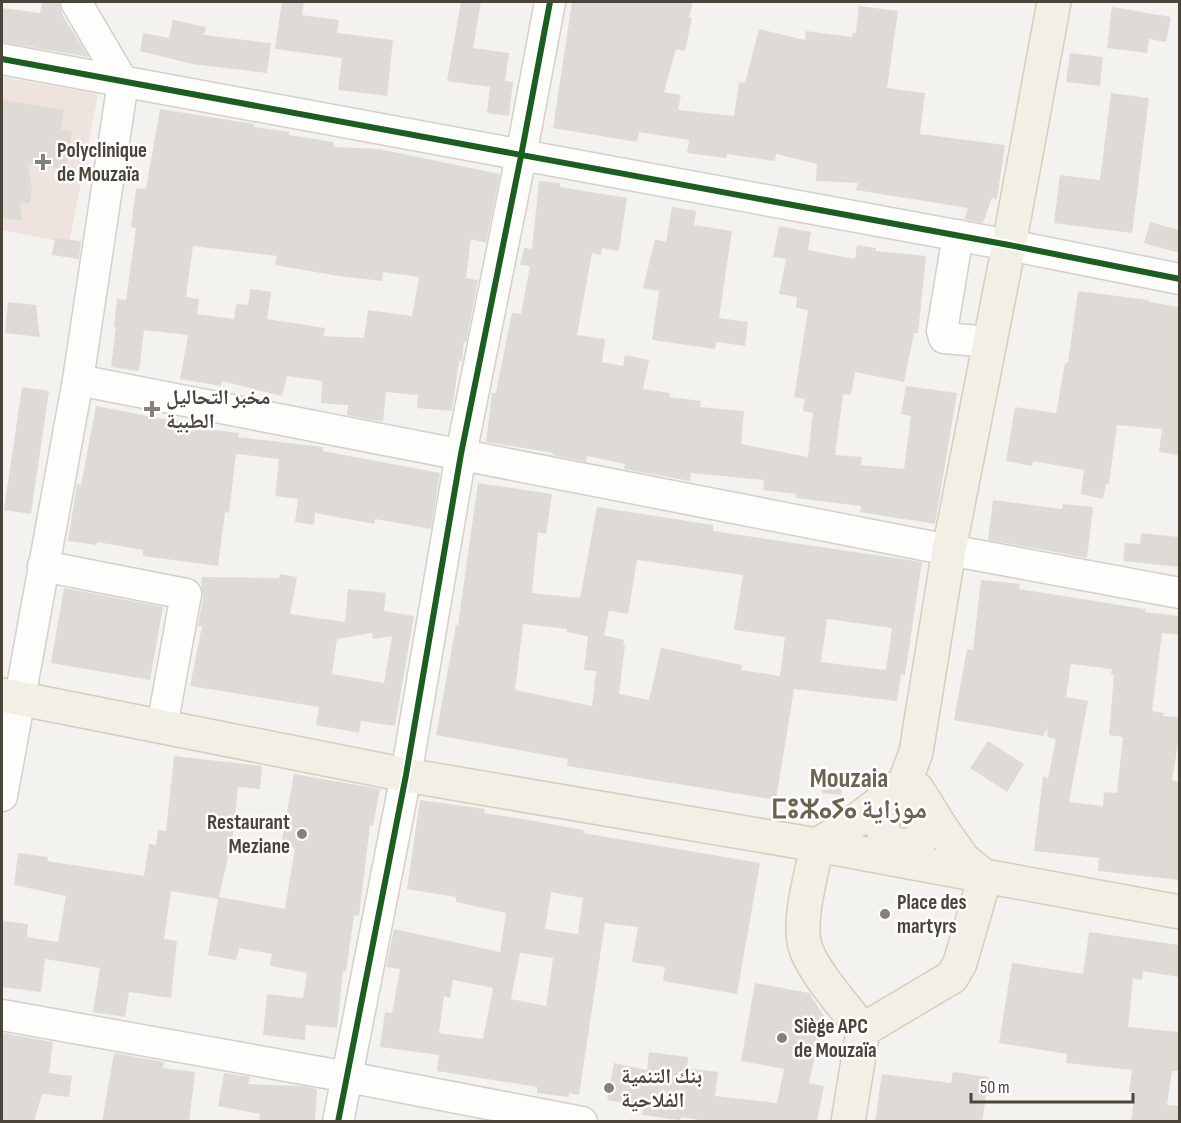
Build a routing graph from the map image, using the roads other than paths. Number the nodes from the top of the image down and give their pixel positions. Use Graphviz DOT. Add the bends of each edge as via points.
graph roads {
  1 [pos="76,2"];
  2 [pos="550,2"];
  3 [pos="1054,2"];
  4 [pos="2,59"];
  5 [pos="123,82"];
  6 [pos="522,156"];
  7 [pos="958,235"];
  8 [pos="1009,245"];
  9 [pos="1179,279"];
  10 [pos="990,342"];
  11 [pos="78,380"];
  12 [pos="461,454"];
  13 [pos="948,550"];
  14 [pos="43,566"];
  15 [pos="1179,593"];
  16 [pos="10,697"];
  17 [pos="162,727"];
  18 [pos="913,773"];
  19 [pos="406,775"];
  20 [pos="2,796"];
  21 [pos="902,842"];
  22 [pos="817,845"];
  23 [pos="985,877"];
  24 [pos="1179,912"];
  25 [pos="2,1015"];
  26 [pos="863,1030"];
  27 [pos="348,1077"];
  28 [pos="338,1122"];
  29 [pos="582,1122"];
  30 [pos="848,1122"];
  1 -- 5 [label="street"];
  2 -- 6 [label="street"];
  3 -- 8 [label="main road"];
  4 -- 5 [label="street"];
  5 -- 6 [label="street"];
  5 -- 11 [label="street"];
  6 -- 7 [label="street"];
  6 -- 12 [label="street"];
  7 -- 8 [label="street"];
  7 -- 10 [label="street" via="944,338"];
  8 -- 9 [label="street"];
  8 -- 10 [label="main road"];
  10 -- 13 [label="main road"];
  11 -- 12 [label="street"];
  11 -- 14 [label="street"];
  12 -- 13 [label="street"];
  12 -- 19 [label="street"];
  13 -- 15 [label="street"];
  13 -- 18 [label="main road"];
  14 -- 16 [label="street"];
  14 -- 17 [label="street" via="186,594"];
  16 -- 17 [label="main road"];
  16 -- 20 [label="street"];
  17 -- 19 [label="main road"];
  18 -- 21 [label="main road"];
  18 -- 22 [label="main road" via="878,805"];
  18 -- 23 [label="main road" via="963,859"];
  19 -- 22 [label="main road"];
  19 -- 27 [label="street"];
  21 -- 22 [label="main road"];
  21 -- 23 [label="main road"];
  22 -- 26 [label="main road" via="802,925 804,944 813,965"];
  23 -- 24 [label="main road"];
  23 -- 26 [label="main road" via="960,963 952,977"];
  25 -- 27 [label="street"];
  26 -- 30 [label="main road"];
  27 -- 28 [label="street"];
  27 -- 29 [label="street"];
}
